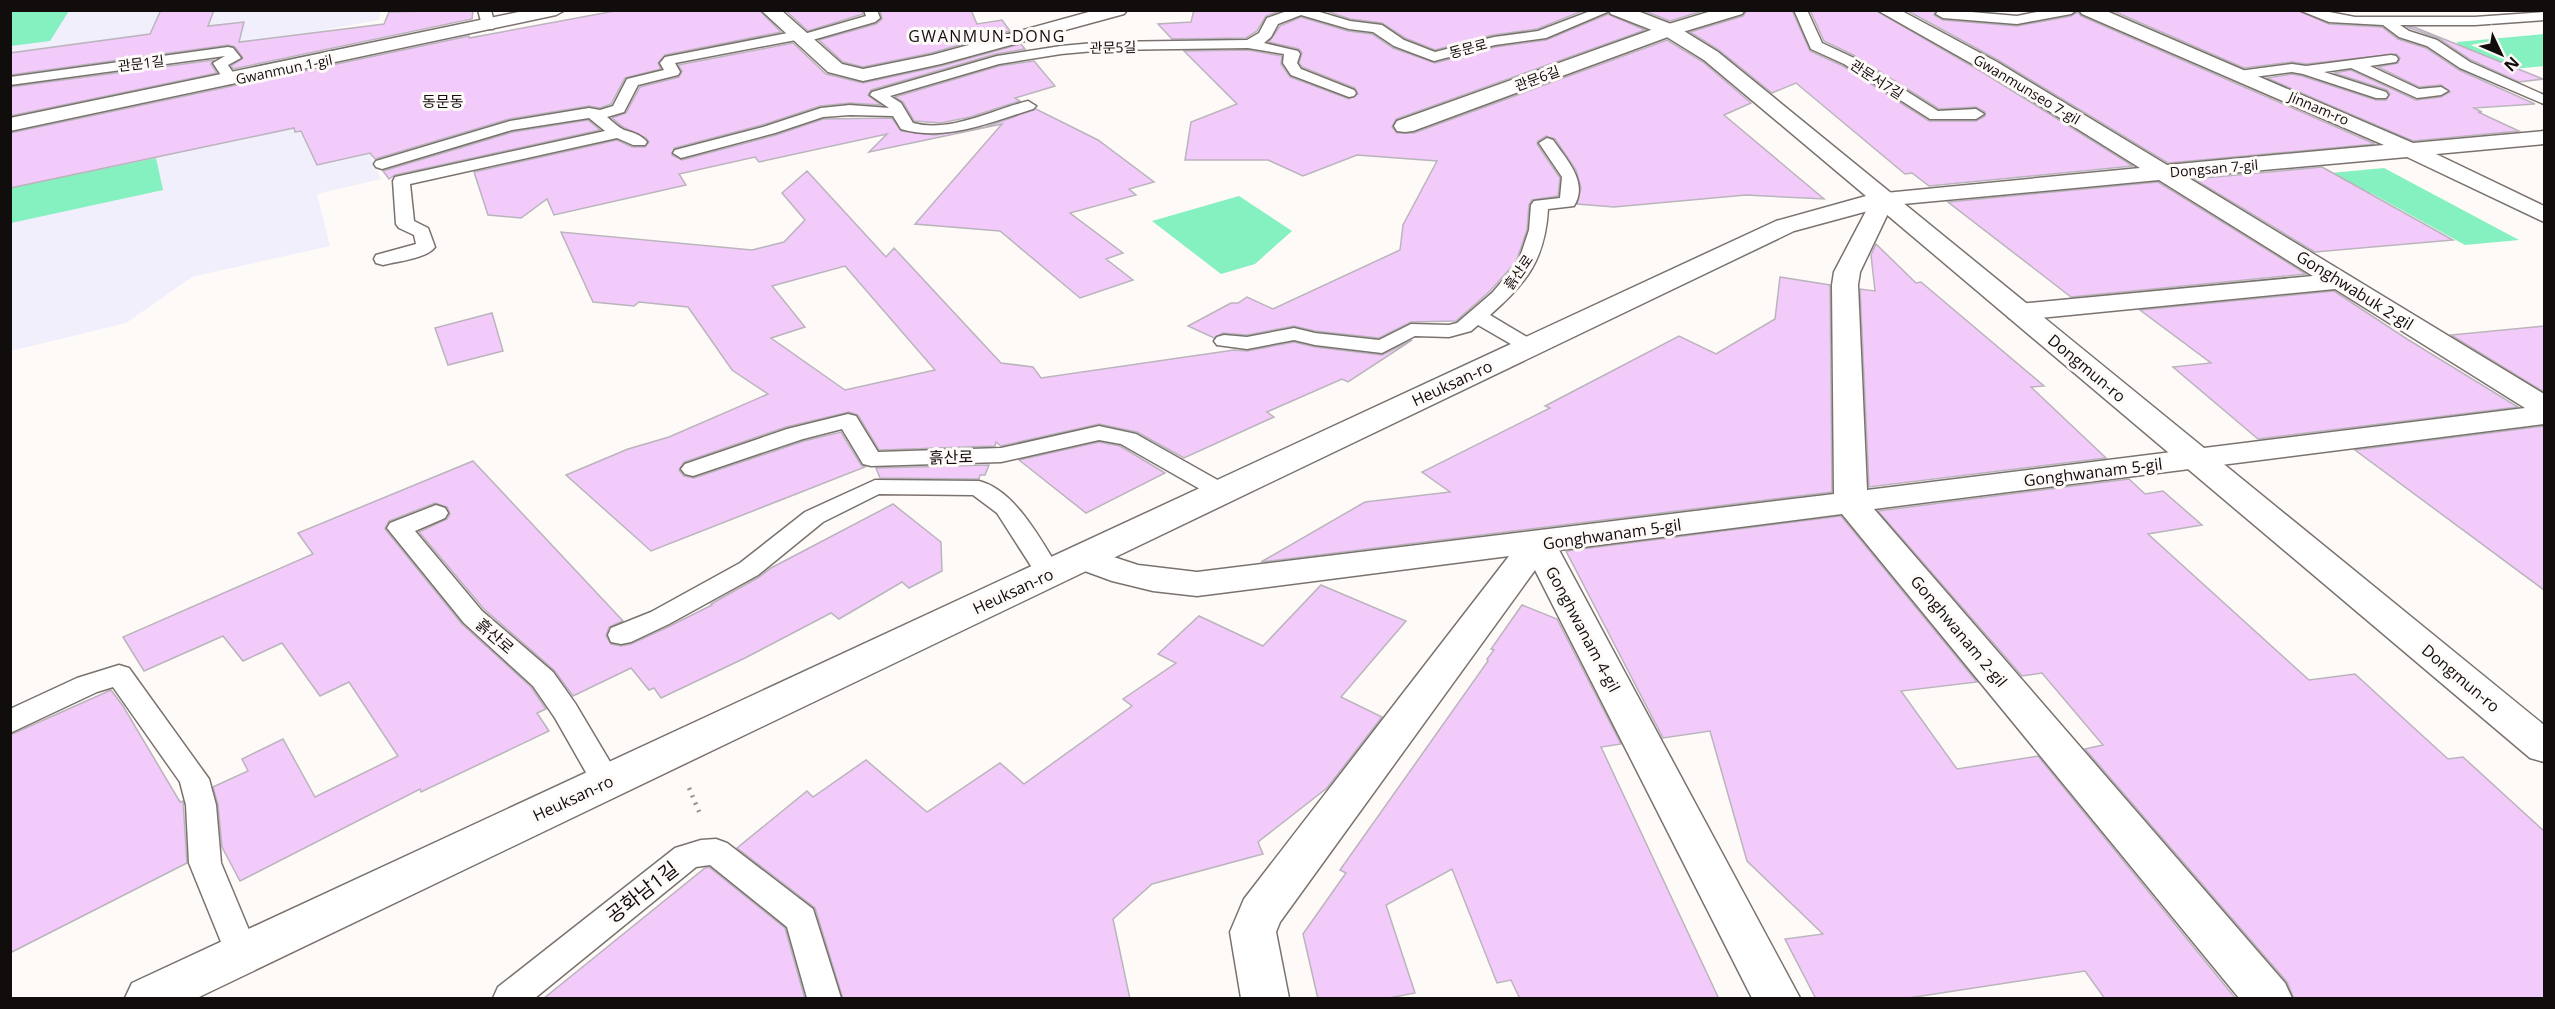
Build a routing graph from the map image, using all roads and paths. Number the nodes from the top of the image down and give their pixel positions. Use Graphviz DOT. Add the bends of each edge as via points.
graph roads {
  1 [pos="556,10"];
  2 [pos="770,10"];
  3 [pos="870,10"];
  4 [pos="1118,10"];
  5 [pos="1606,10"];
  6 [pos="1617,10"];
  7 [pos="1736,10"];
  8 [pos="1800,10"];
  9 [pos="1886,10"];
  10 [pos="2071,10"];
  11 [pos="2088,10"];
  12 [pos="2305,10"];
  13 [pos="2407,10"];
  14 [pos="2455,10"];
  15 [pos="1301,11"];
  16 [pos="1943,14"];
  17 [pos="2544,16"];
  18 [pos="486,18"];
  19 [pos="2527,18"];
  20 [pos="2385,21"];
  21 [pos="2432,21"];
  22 [pos="2475,21"];
  23 [pos="2544,23"];
  24 [pos="1669,30"];
  25 [pos="800,37"];
  26 [pos="1248,44"];
  27 [pos="2391,59"];
  28 [pos="2353,63"];
  29 [pos="2306,70"];
  30 [pos="2239,75"];
  31 [pos="231,80"];
  32 [pos="10,81"];
  33 [pos="2441,91"];
  34 [pos="1348,93"];
  35 [pos="2381,95"];
  36 [pos="2544,100"];
  37 [pos="1028,106"];
  38 [pos="897,111"];
  39 [pos="599,114"];
  40 [pos="1976,114"];
  41 [pos="10,125"];
  42 [pos="1405,126"];
  43 [pos="618,133"];
  44 [pos="2544,137"];
  45 [pos="639,142"];
  46 [pos="1546,143"];
  47 [pos="2412,149"];
  48 [pos="681,153"];
  49 [pos="382,164"];
  50 [pos="2165,173"];
  51 [pos="1882,199"];
  52 [pos="2544,216"];
  53 [pos="383,259"];
  54 [pos="2341,281"];
  55 [pos="2019,312"];
  56 [pos="1479,317"];
  57 [pos="1224,341"];
  58 [pos="1530,347"];
  59 [pos="2544,407"];
  60 [pos="2544,415"];
  61 [pos="2196,459"];
  62 [pos="693,469"];
  63 [pos="1222,492"];
  64 [pos="1851,503"];
  65 [pos="436,513"];
  66 [pos="1538,542"];
  67 [pos="1083,558"];
  68 [pos="1049,574"];
  69 [pos="621,635"];
  70 [pos="10,722"];
  71 [pos="2544,747"];
  72 [pos="607,782"];
  73 [pos="242,954"];
  74 [pos="149,999"];
  75 [pos="510,999"];
  76 [pos="824,999"];
  77 [pos="1265,999"];
  78 [pos="1776,999"];
  79 [pos="2268,999"];
  1 -- 18 [label="street, Gwanmun 1-gil"];
  2 -- 25 [label="street"];
  3 -- 25 [label="lane" via="873,18"];
  4 -- 25 [label="street" via="869,74 835,68"];
  5 -- 15 [label="lane, 동문로" via="1541,35 1494,41 1434,57 1399,43 1377,28 1349,25"];
  6 -- 24 [label="street, Dongmun-ro"];
  7 -- 24 [label="street"];
  8 -- 40 [label="lane, 관문서7길" via="1816,46 1850,61 1935,116"];
  9 -- 50 [label="street, Gwanmunseo 7-gil" via="1990,66"];
  10 -- 16 [label="lane" via="2012,21"];
  11 -- 30 [label="street, Jinnam-ro"];
  12 -- 20 [label="lane" via="2336,19"];
  13 -- 21 [label="lane"];
  14 -- 22 [label="lane"];
  15 -- 26 [label="lane" via="1272,21 1265,37"];
  17 -- 19 [label="lane"];
  18 -- 31 [label="street, Gwanmun 1-gil"];
  19 -- 22 [label="lane"];
  19 -- 23 [label="lane"];
  20 -- 21 [label="lane"];
  20 -- 36 [label="lane" via="2404,34 2432,43 2464,65"];
  21 -- 22 [label="lane"];
  24 -- 42 [label="street, 관문6길"];
  24 -- 51 [label="street, Dongmun-ro" via="1711,56"];
  25 -- 39 [label="lane" via="671,59 668,63 673,72 633,82 619,109"];
  26 -- 34 [label="lane, 관문5길" via="1288,51 1293,54 1290,63 1296,72"];
  26 -- 38 [label="lane, 관문5길" via="1105,46 1005,58 877,95 896,106"];
  27 -- 28 [label="lane"];
  28 -- 29 [label="lane"];
  28 -- 33 [label="lane" via="2417,94"];
  29 -- 30 [label="lane" via="2292,68"];
  29 -- 35 [label="lane"];
  30 -- 47 [label="street, Jinnam-ro"];
  31 -- 32 [label="lane, 관문1길" via="220,63 234,58 228,51"];
  31 -- 41 [label="street, Gwanmun 1-gil"];
  37 -- 38 [label="lane" via="930,130 907,126"];
  38 -- 48 [label="lane" via="821,113"];
  39 -- 43 [label="lane"];
  39 -- 49 [label="lane" via="510,126"];
  43 -- 45 [label="lane"];
  43 -- 53 [label="lane" via="403,180 400,183 405,224 422,232 426,247"];
  44 -- 47 [label="street, Dongsan 7-gil"];
  46 -- 56 [label="lane, 흙산로" via="1570,177 1568,202 1540,205 1531,255 1509,286"];
  47 -- 50 [label="street, Dongsan 7-gil"];
  47 -- 52 [label="street, Jinnam-ro"];
  50 -- 51 [label="street, Dongsan 7-gil"];
  50 -- 54 [label="street, Gonghwabuk 2-gil"];
  51 -- 55 [label="street, Dongmun-ro"];
  51 -- 58 [label="street, Heuksan-ro" via="1785,226"];
  51 -- 64 [label="street" via="1847,272 1845,285"];
  54 -- 55 [label="street"];
  54 -- 59 [label="street, Gonghwabuk 2-gil"];
  55 -- 61 [label="street, Dongmun-ro"];
  56 -- 57 [label="lane, 흙산로" via="1457,330 1411,330 1382,347 1294,334 1247,343"];
  56 -- 58 [label="lane"];
  58 -- 63 [label="street, Heuksan-ro"];
  60 -- 61 [label="street, Gonghwanam 5-gil"];
  61 -- 64 [label="street, Gonghwanam 5-gil"];
  61 -- 71 [label="street, Dongmun-ro"];
  62 -- 63 [label="lane, 흙산로" via="795,434 848,421 871,459 1001,455 1086,435 1113,435 1128,439"];
  63 -- 67 [label="street, Heuksan-ro"];
  64 -- 66 [label="street, Gonghwanam 5-gil"];
  64 -- 79 [label="street, Gonghwanam 2-gil"];
  65 -- 72 [label="lane, 흙산로" via="399,528 420,550 444,586 549,687"];
  66 -- 67 [label="street" via="1197,584 1145,578"];
  66 -- 77 [label="street, Gonghwanam 5-gil" via="1254,923 1253,944"];
  66 -- 78 [label="street, Gonghwanam 4-gil"];
  67 -- 68 [label="street, Heuksan-ro"];
  68 -- 69 [label="lane, 흙산로" via="1006,508 979,488 875,487 814,518 749,569"];
  68 -- 72 [label="street, Heuksan-ro"];
  70 -- 73 [label="lane" via="87,685 119,675 194,779 201,805 206,863"];
  72 -- 73 [label="street, Heuksan-ro"];
  73 -- 74 [label="street, Heuksan-ro"];
  75 -- 76 [label="lane, 공화남1길" via="686,857 716,852 801,919"];
}
